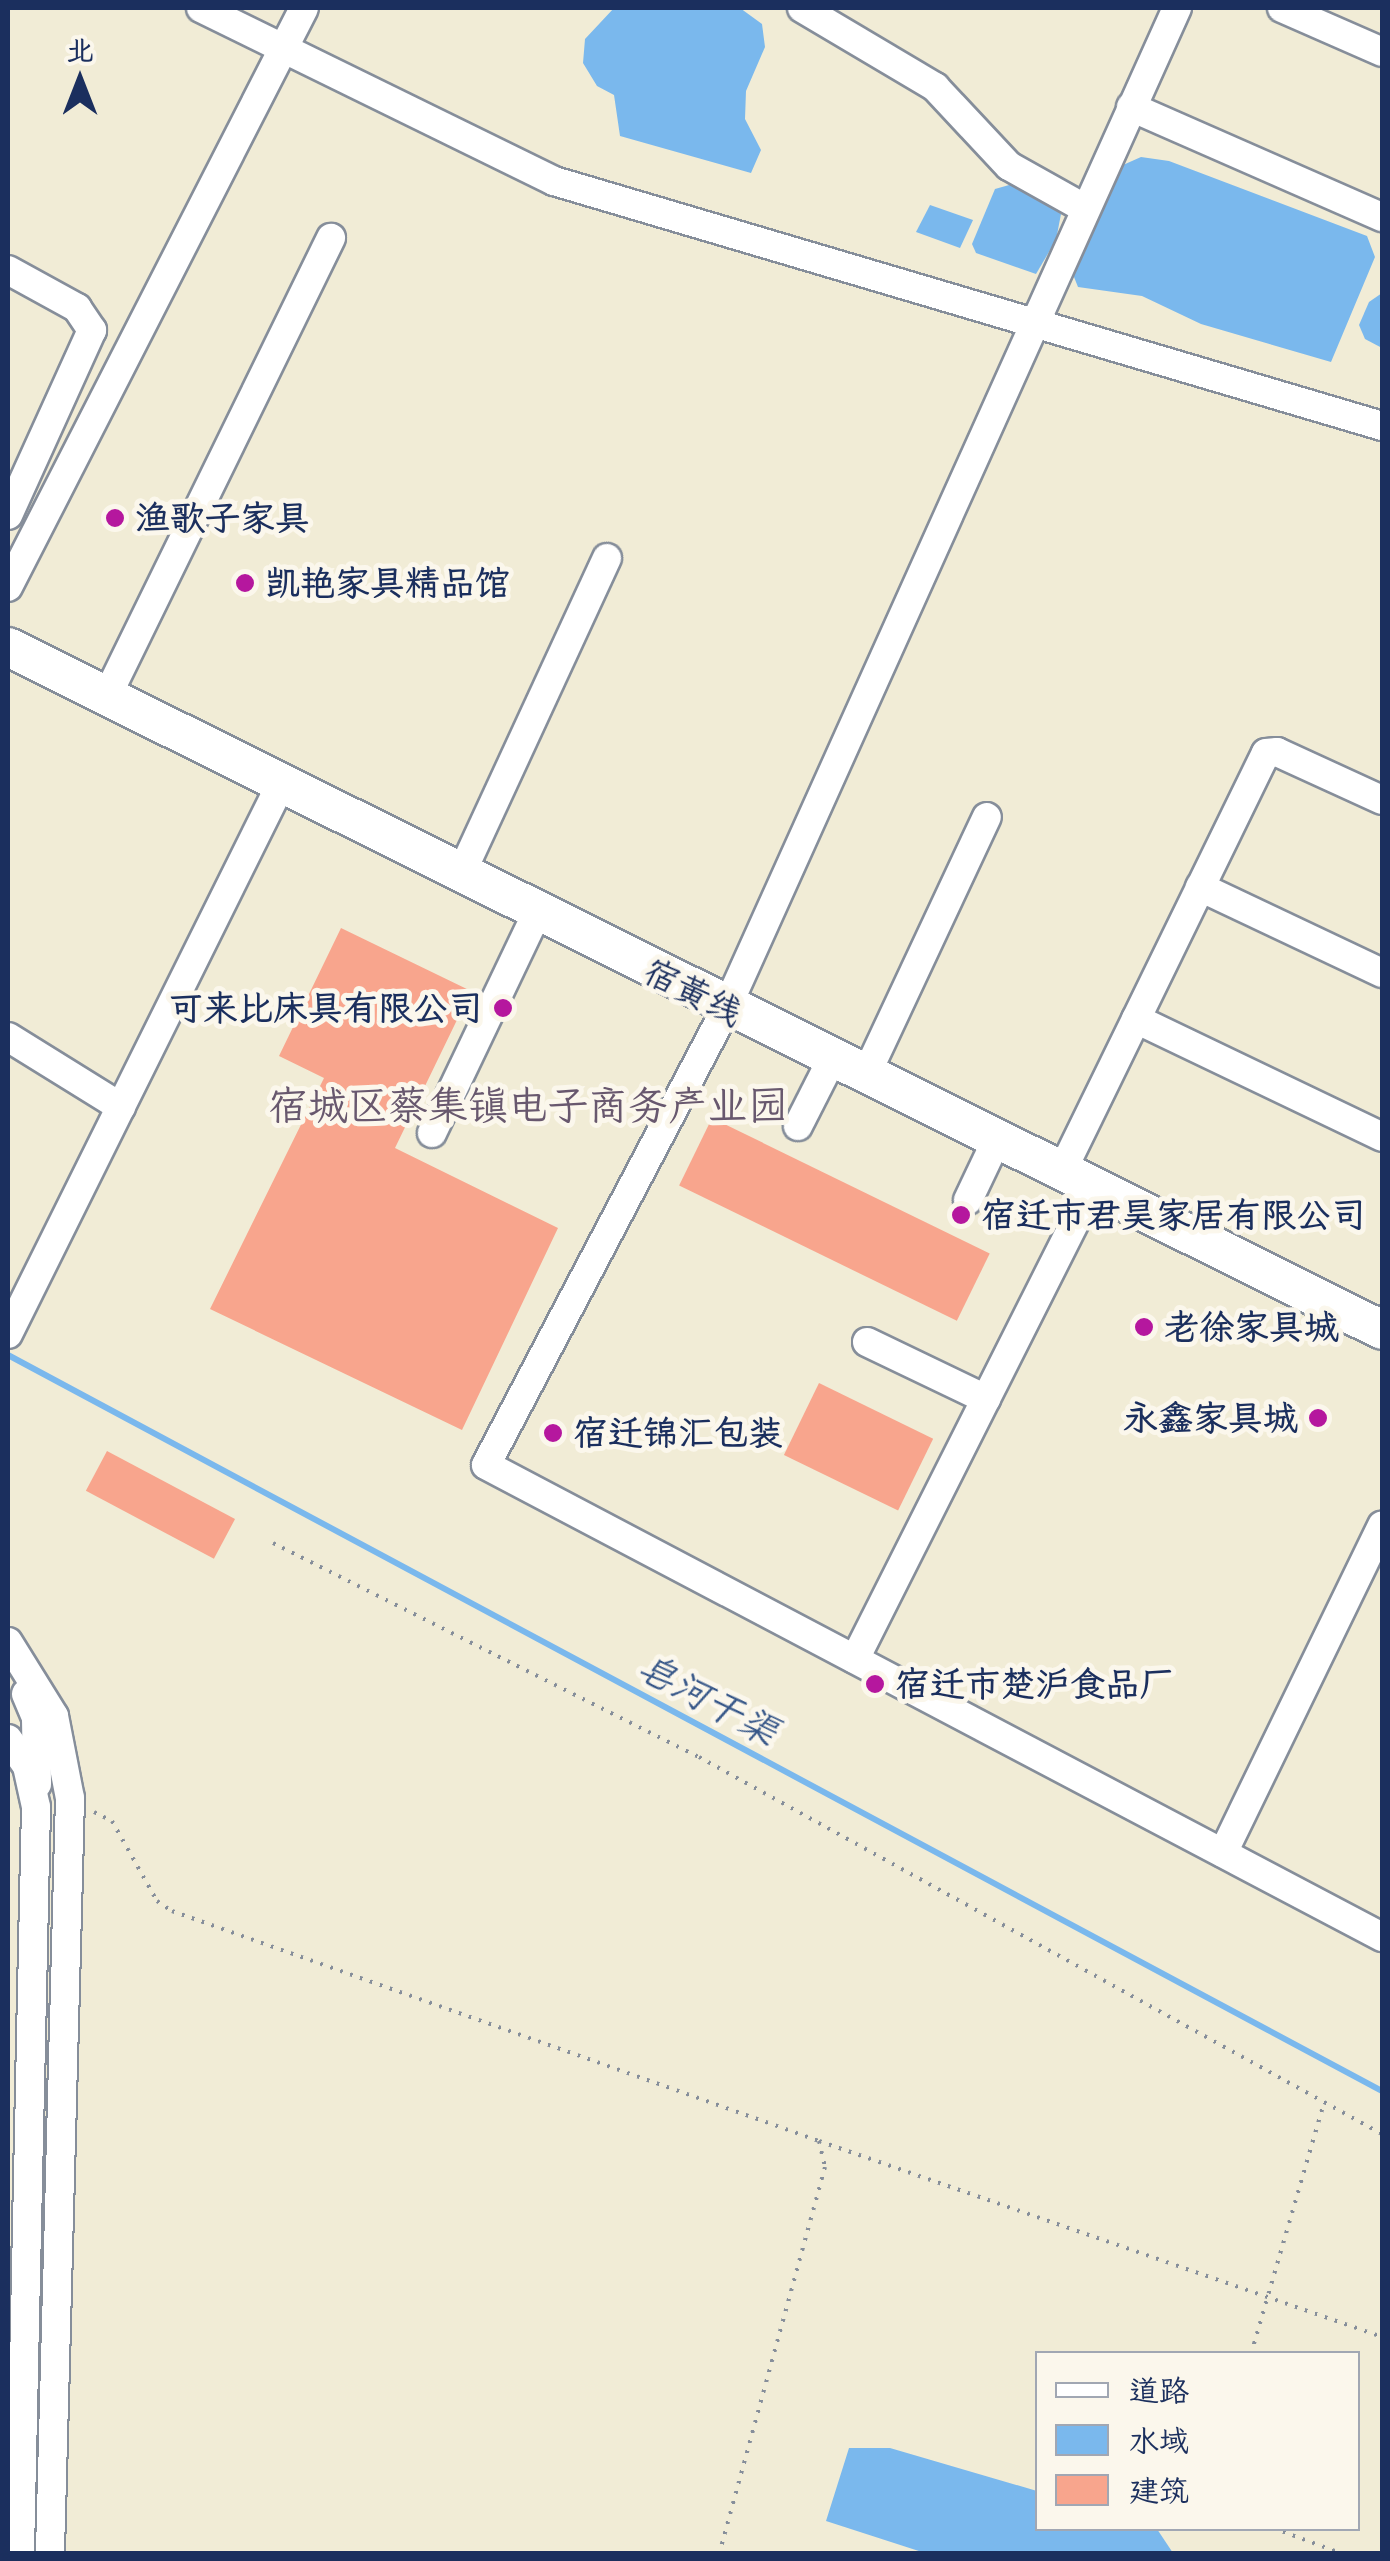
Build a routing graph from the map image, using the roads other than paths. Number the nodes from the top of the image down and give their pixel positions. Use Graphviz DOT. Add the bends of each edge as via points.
graph roads {
  1 [pos="201,8"];
  2 [pos="304,8"];
  3 [pos="802,8"];
  4 [pos="1177,8"];
  5 [pos="1282,8"];
  6 [pos="286,50"];
  7 [pos="1382,52"];
  8 [pos="1131,108"];
  9 [pos="1086,209"];
  10 [pos="1382,217"];
  11 [pos="332,238"];
  12 [pos="8,270"];
  13 [pos="1037,322"];
  14 [pos="1382,426"];
  15 [pos="8,515"];
  16 [pos="608,558"];
  17 [pos="8,587"];
  18 [pos="8,647"];
  19 [pos="107,696"];
  20 [pos="282,782"];
  21 [pos="1382,800"];
  22 [pos="987,817"];
  23 [pos="461,874"];
  24 [pos="1200,887"];
  25 [pos="538,913"];
  26 [pos="1382,974"];
  27 [pos="726,1009"];
  28 [pos="1136,1019"];
  29 [pos="8,1037"];
  30 [pos="831,1060"];
  31 [pos="865,1077"];
  32 [pos="121,1107"];
  33 [pos="798,1126"];
  34 [pos="432,1133"];
  35 [pos="1382,1136"];
  36 [pos="996,1141"];
  37 [pos="1076,1180"];
  38 [pos="968,1200"];
  39 [pos="11,1329"];
  40 [pos="1382,1330"];
  41 [pos="867,1342"];
  42 [pos="986,1399"];
  43 [pos="1382,1526"];
  44 [pos="8,1642"];
  45 [pos="855,1659"];
  46 [pos="8,1663"];
  47 [pos="8,1739"];
  48 [pos="36,1807"];
  49 [pos="1222,1853"];
  50 [pos="1382,1937"];
  51 [pos="20,2554"];
  52 [pos="50,2554"];
  1 -- 6 [label="street"];
  2 -- 6 [label="street"];
  3 -- 9 [label="street" via="935,87 1009,166"];
  4 -- 8 [label="street"];
  5 -- 7 [label="street"];
  6 -- 13 [label="street" via="554,180"];
  6 -- 17 [label="street"];
  8 -- 9 [label="street"];
  8 -- 10 [label="street"];
  9 -- 13 [label="street"];
  11 -- 19 [label="street"];
  12 -- 15 [label="street" via="77,308 92,330"];
  13 -- 14 [label="street"];
  13 -- 27 [label="street"];
  16 -- 23 [label="street"];
  18 -- 19 [label="main road, 宿黄线"];
  19 -- 20 [label="main road, 宿黄线"];
  20 -- 23 [label="main road, 宿黄线"];
  20 -- 32 [label="street"];
  21 -- 24 [label="street" via="1278,752 1266,753"];
  22 -- 31 [label="street"];
  23 -- 25 [label="main road, 宿黄线"];
  24 -- 26 [label="street"];
  24 -- 28 [label="street"];
  25 -- 27 [label="main road, 宿黄线"];
  25 -- 34 [label="street"];
  27 -- 30 [label="main road, 宿黄线"];
  27 -- 45 [label="street" via="486,1465"];
  28 -- 35 [label="street"];
  28 -- 37 [label="street"];
  29 -- 32 [label="street"];
  30 -- 31 [label="main road, 宿黄线"];
  30 -- 33 [label="street"];
  31 -- 36 [label="main road, 宿黄线"];
  32 -- 39 [label="street"];
  36 -- 37 [label="main road, 宿黄线"];
  36 -- 38 [label="street"];
  37 -- 40 [label="main road, 宿黄线"];
  37 -- 42 [label="street"];
  41 -- 42 [label="street"];
  42 -- 45 [label="street"];
  43 -- 49 [label="street"];
  44 -- 52 [label="street" via="54,1716 67,1760 70,1808"];
  45 -- 49 [label="street"];
  46 -- 48 [label="street" via="36,1718"];
  47 -- 48 [label="street" via="27,1766"];
  48 -- 51 [label="street"];
  49 -- 50 [label="street"];
}
